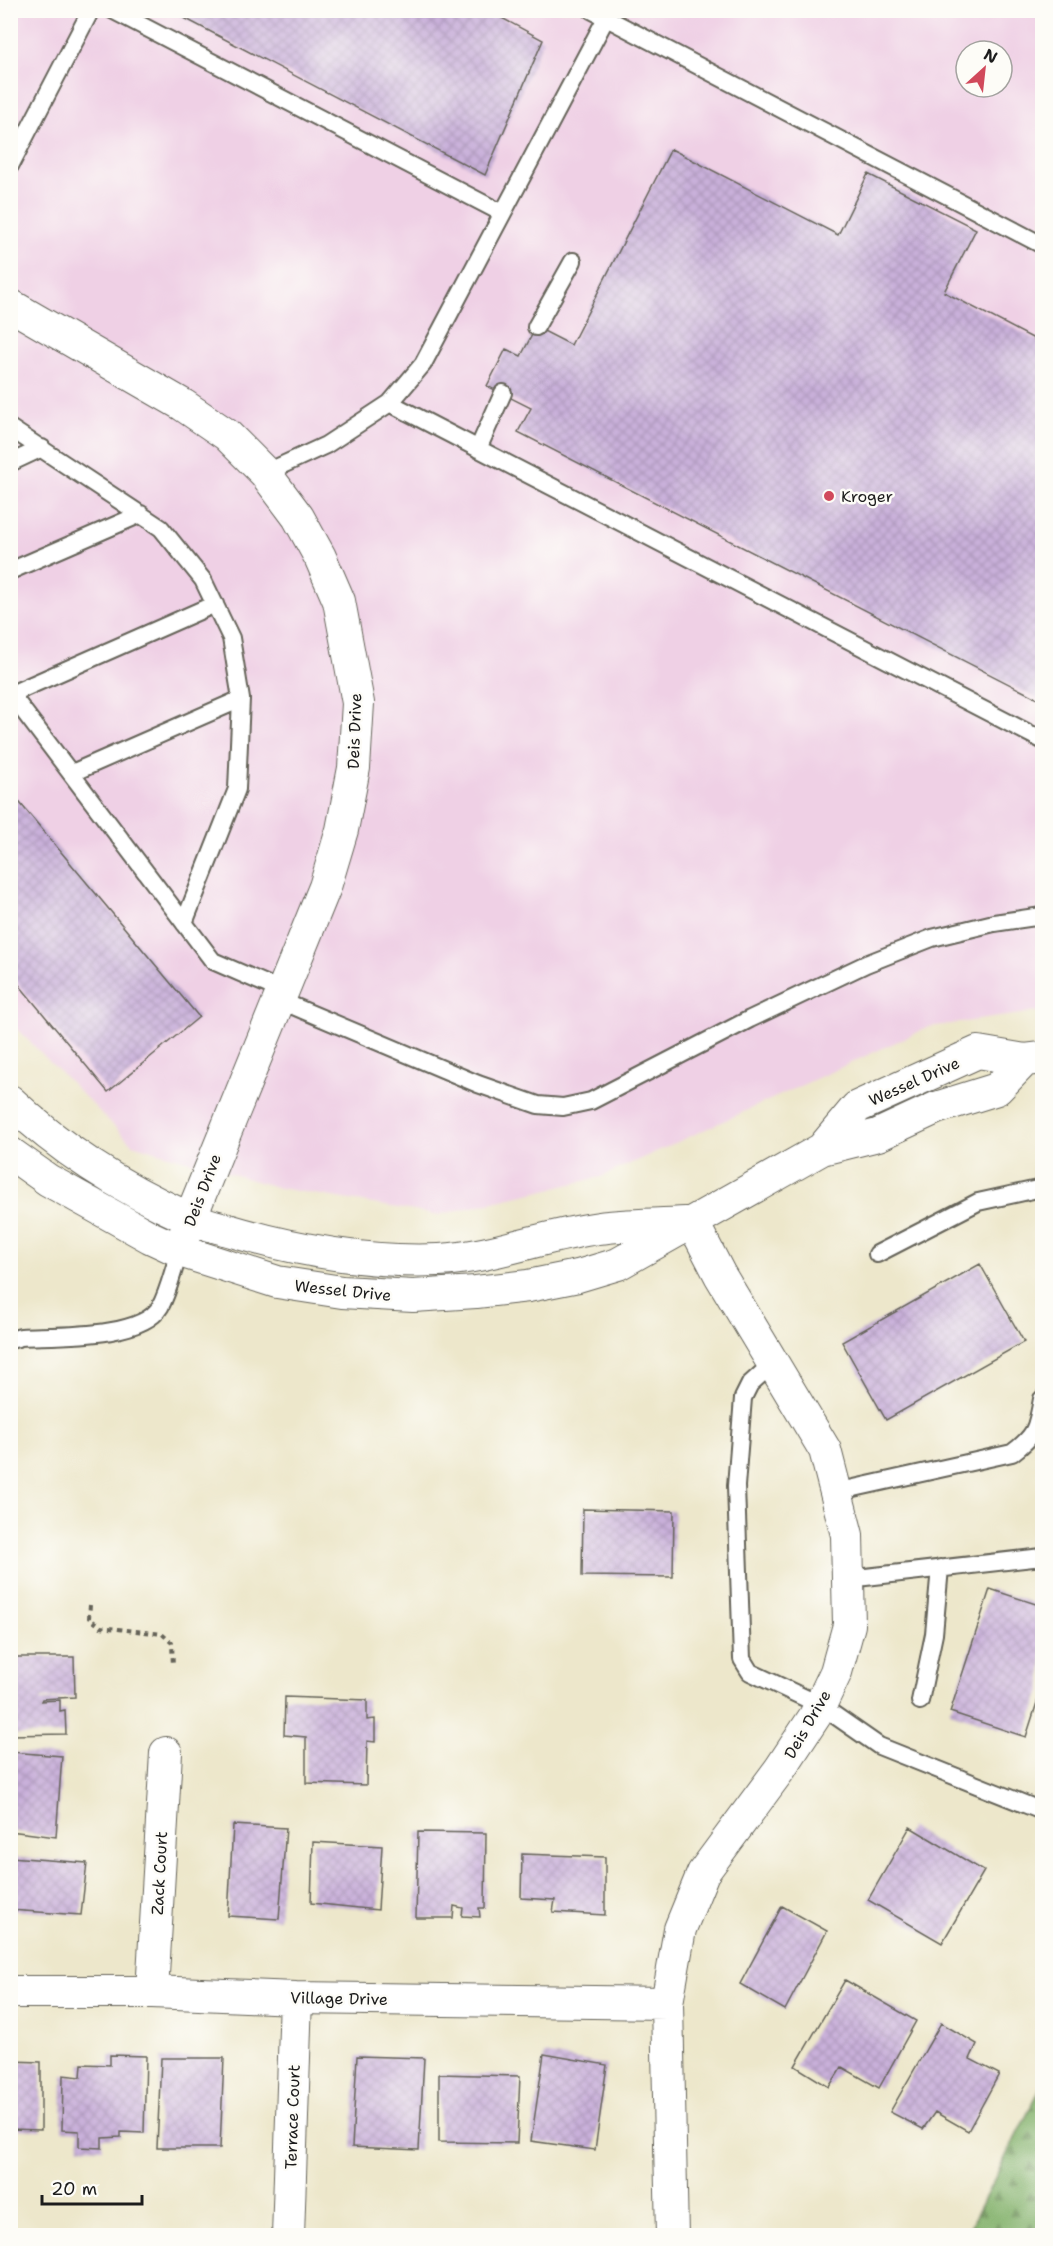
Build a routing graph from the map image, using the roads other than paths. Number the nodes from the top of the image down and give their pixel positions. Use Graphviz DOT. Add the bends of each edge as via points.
graph roads {
  1 [pos="91,10"];
  2 [pos="112,10"];
  3 [pos="598,14"];
  4 [pos="10,166"];
  5 [pos="502,213"];
  6 [pos="1042,245"];
  7 [pos="573,261"];
  8 [pos="10,305"];
  9 [pos="536,327"];
  10 [pos="502,393"];
  11 [pos="390,403"];
  12 [pos="10,428"];
  13 [pos="42,448"];
  14 [pos="478,449"];
  15 [pos="10,463"];
  16 [pos="266,473"];
  17 [pos="141,514"];
  18 [pos="10,571"];
  19 [pos="215,604"];
  20 [pos="11,694"];
  21 [pos="241,699"];
  22 [pos="1042,740"];
  23 [pos="72,773"];
  24 [pos="1042,916"];
  25 [pos="184,922"];
  26 [pos="281,995"];
  27 [pos="1034,1059"];
  28 [pos="10,1101"];
  29 [pos="10,1153"];
  30 [pos="1042,1188"];
  31 [pos="190,1219"];
  32 [pos="693,1223"];
  33 [pos="180,1251"];
  34 [pos="878,1254"];
  35 [pos="10,1340"];
  36 [pos="772,1364"];
  37 [pos="1042,1399"];
  38 [pos="836,1492"];
  39 [pos="1042,1557"];
  40 [pos="940,1568"];
  41 [pos="848,1579"];
  42 [pos="920,1701"];
  43 [pos="820,1705"];
  44 [pos="166,1754"];
  45 [pos="1042,1811"];
  46 [pos="10,1992"];
  47 [pos="152,1992"];
  48 [pos="296,1998"];
  49 [pos="667,2003"];
  50 [pos="288,2235"];
  51 [pos="672,2235"];
  1 -- 4 [label="lane"];
  2 -- 5 [label="lane"];
  3 -- 5 [label="lane"];
  3 -- 6 [label="lane"];
  5 -- 11 [label="lane" via="423,364"];
  7 -- 9 [label="lane"];
  8 -- 16 [label="street, Deis Drive" via="183,405 227,435"];
  10 -- 14 [label="lane"];
  11 -- 14 [label="lane"];
  11 -- 16 [label="lane" via="326,445"];
  12 -- 13 [label="lane"];
  13 -- 15 [label="lane"];
  13 -- 17 [label="lane"];
  14 -- 22 [label="lane"];
  16 -- 26 [label="street, Deis Drive" via="298,517 339,601 358,703 354,768 342,830 325,887"];
  17 -- 18 [label="lane"];
  17 -- 19 [label="lane" via="161,528 203,580"];
  19 -- 20 [label="lane"];
  19 -- 21 [label="lane" via="231,638"];
  20 -- 23 [label="lane"];
  21 -- 23 [label="lane"];
  21 -- 25 [label="lane" via="237,789"];
  23 -- 25 [label="lane"];
  24 -- 26 [label="lane" via="932,938 866,964 591,1101 563,1107 538,1105 478,1084"];
  25 -- 26 [label="lane" via="213,961"];
  26 -- 31 [label="street, Deis Drive"];
  27 -- 32 [label="street, Wessel Drive" via="978,1052 857,1107 822,1149"];
  28 -- 31 [label="street, Wessel Drive" via="70,1151"];
  29 -- 33 [label="street, Wessel Drive" via="97,1209"];
  30 -- 34 [label="lane" via="978,1202"];
  31 -- 32 [label="street, Wessel Drive" via="257,1239 390,1260 440,1260 494,1252 599,1228"];
  31 -- 33 [label="street, Deis Drive"];
  32 -- 33 [label="street, Wessel Drive" via="618,1264 578,1276 528,1286 413,1296 342,1292 277,1282"];
  32 -- 36 [label="street, Deis Drive"];
  33 -- 35 [label="lane" via="159,1308 142,1324 116,1332"];
  36 -- 38 [label="street, Deis Drive" via="825,1450"];
  36 -- 43 [label="lane" via="750,1384 742,1398 736,1486 742,1659 750,1672"];
  37 -- 38 [label="lane" via="1031,1439 1012,1453"];
  38 -- 41 [label="street, Deis Drive" via="847,1535"];
  39 -- 40 [label="lane"];
  40 -- 41 [label="lane"];
  40 -- 42 [label="lane" via="934,1634"];
  41 -- 43 [label="street, Deis Drive" via="849,1625 836,1672"];
  43 -- 45 [label="lane" via="879,1746"];
  43 -- 49 [label="street, Deis Drive" via="780,1769 703,1873 680,1929"];
  44 -- 47 [label="street, Zack Court"];
  46 -- 47 [label="street, Village Drive"];
  47 -- 48 [label="street, Village Drive"];
  48 -- 49 [label="street, Village Drive"];
  48 -- 50 [label="street, Terrace Court"];
  49 -- 51 [label="street, Deis Drive"];
}
